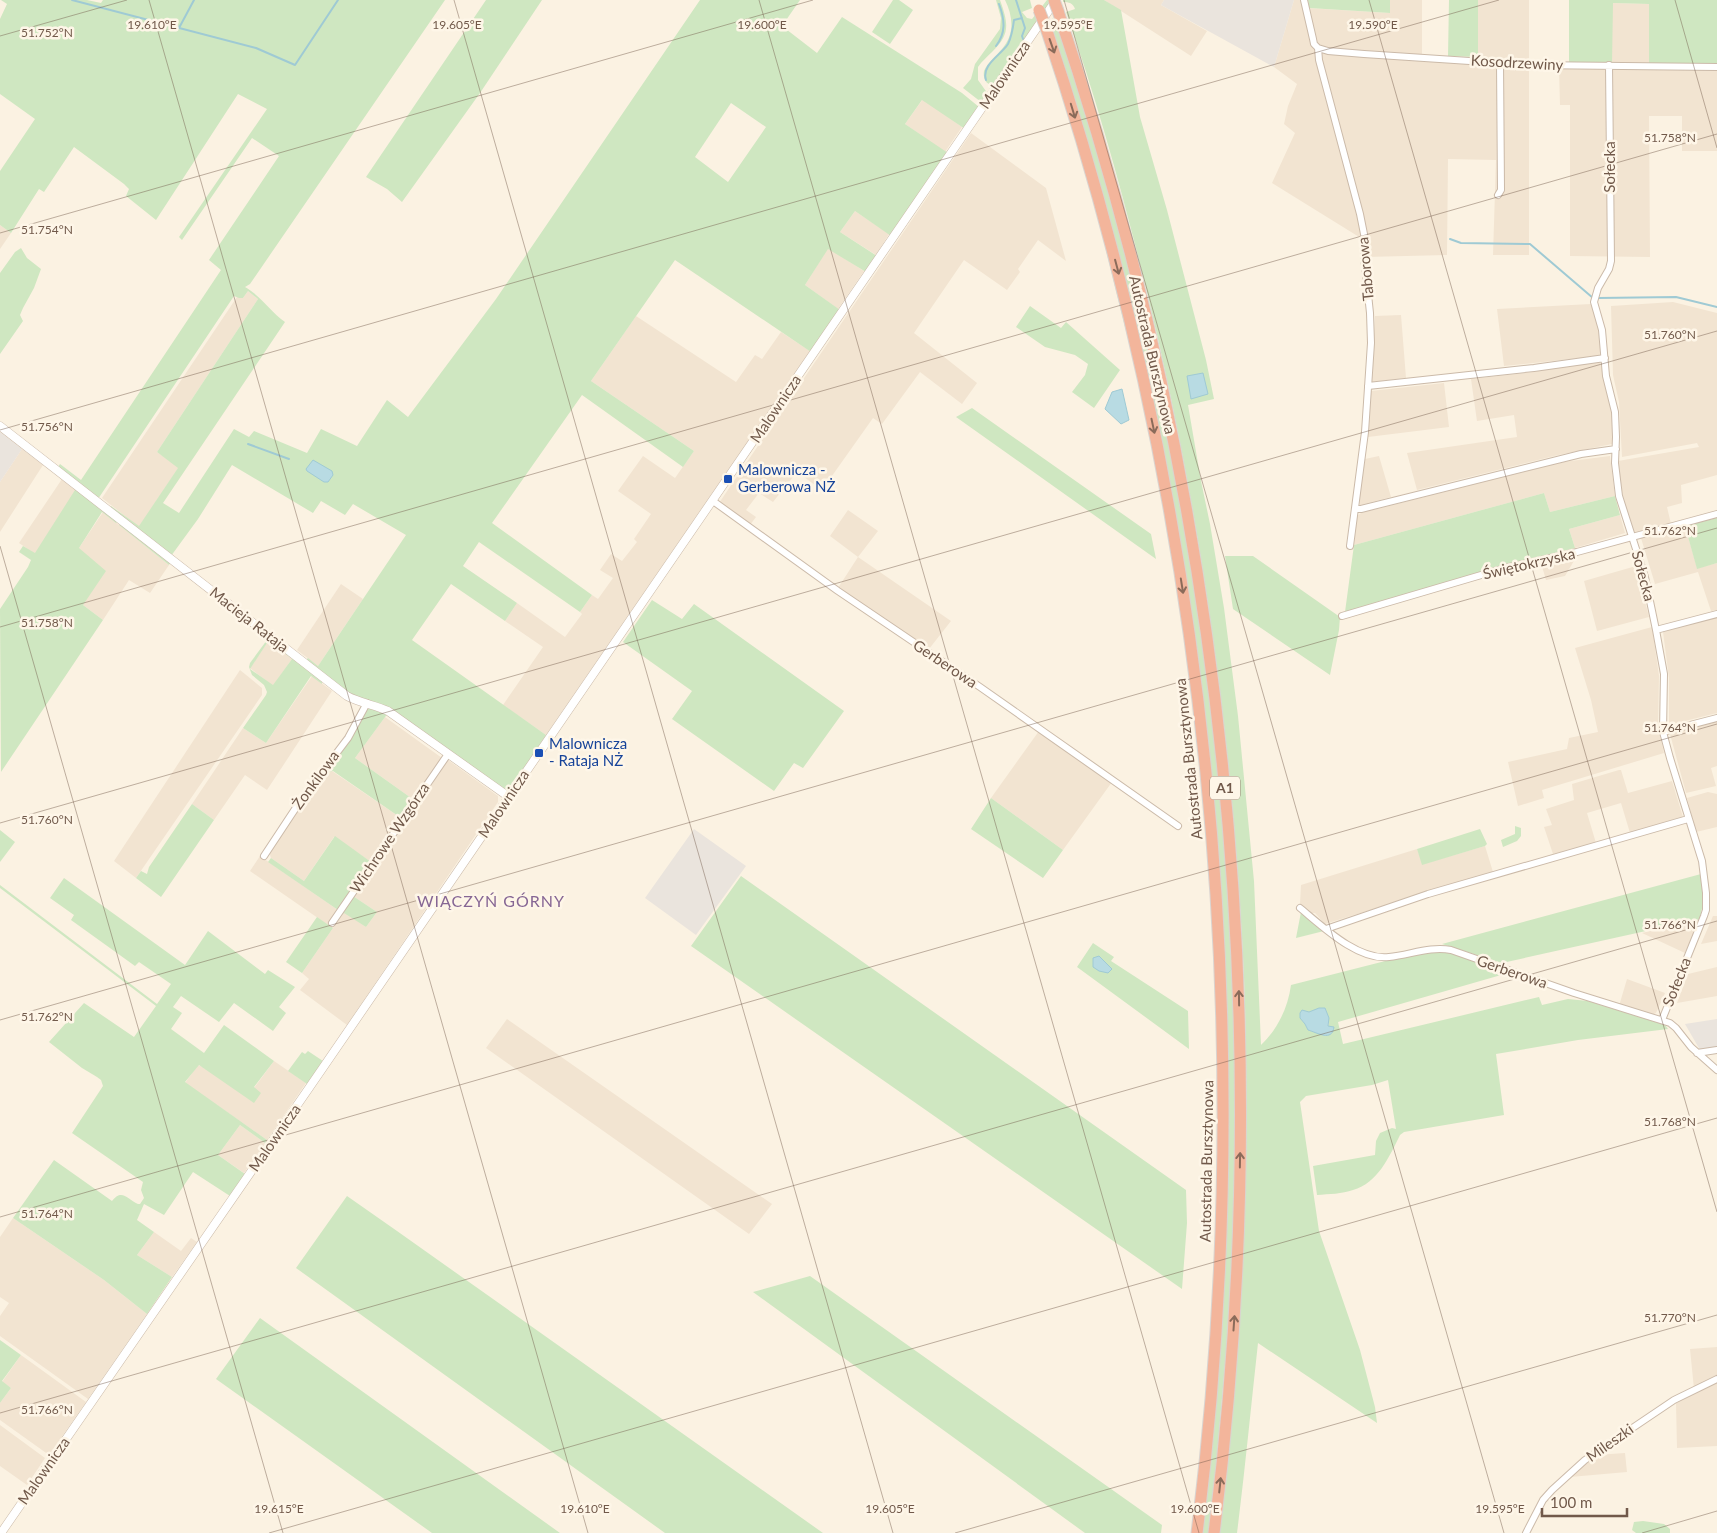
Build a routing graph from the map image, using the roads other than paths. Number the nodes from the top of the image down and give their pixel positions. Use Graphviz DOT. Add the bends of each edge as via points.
graph roads {
  1 [pos="1304,0"];
  2 [pos="1056,4"];
  3 [pos="1038,5"];
  4 [pos="1318,48"];
  5 [pos="1500,62"];
  6 [pos="1609,66"];
  7 [pos="1717,67"];
  8 [pos="1498,195"];
  9 [pos="1605,358"];
  10 [pos="1368,386"];
  11 [pos="0,426"];
  12 [pos="1616,448"];
  13 [pos="713,501"];
  14 [pos="1356,508"];
  15 [pos="1717,514"];
  16 [pos="1632,538"];
  17 [pos="1350,546"];
  18 [pos="1717,614"];
  19 [pos="1342,616"];
  20 [pos="1656,630"];
  21 [pos="367,703"];
  22 [pos="1717,718"];
  23 [pos="1663,732"];
  24 [pos="448,754"];
  25 [pos="509,798"];
  26 [pos="1688,819"];
  27 [pos="1178,826"];
  28 [pos="264,856"];
  29 [pos="1300,908"];
  30 [pos="332,923"];
  31 [pos="1326,929"];
  32 [pos="1662,1020"];
  33 [pos="1717,1050"];
  34 [pos="1698,1053"];
  35 [pos="1717,1070"];
  36 [pos="1717,1379"];
  37 [pos="1,1533"];
  38 [pos="1197,1533"];
  39 [pos="1214,1533"];
  40 [pos="1526,1533"];
  1 -- 4 [label="street, Taborowa"];
  2 -- 13 [label="street, Malownicza"];
  39 -- 2 [label="highway, Autostrada Bursztynowa / A1, one-way" via="1237,1271 1240,1121 1236,939 1221,748 1196,560 1164,391 1111,180"];
  3 -- 38 [label="highway, Autostrada Bursztynowa / A1, one-way, bridge" via="1095,186 1145,387 1179,564 1204,750 1220,959 1223,1158 1215,1349"];
  4 -- 5 [label="street, Kosodrzewiny"];
  4 -- 10 [label="street, Taborowa" via="1365,240 1371,343"];
  5 -- 6 [label="street, Kosodrzewiny"];
  5 -- 8 [label="street" via="1501,190"];
  6 -- 7 [label="street, Kosodrzewiny"];
  6 -- 9 [label="street, Sołecka" via="1611,261 1594,302"];
  9 -- 10 [label="street"];
  9 -- 12 [label="street, Sołecka" via="1615,412"];
  10 -- 14 [label="street, Taborowa" via="1366,432"];
  11 -- 21 [label="street, Macieja Rataja" via="314,671 349,697"];
  12 -- 14 [label="street"];
  12 -- 16 [label="street, Sołecka" via="1619,496"];
  13 -- 25 [label="street, Malownicza"];
  13 -- 27 [label="street, Gerberowa" via="838,592 988,692"];
  14 -- 17 [label="street, Taborowa"];
  15 -- 16 [label="street, Świętokrzyska"];
  16 -- 19 [label="street, Świętokrzyska" via="1505,568"];
  16 -- 20 [label="street, Sołecka" via="1645,577"];
  18 -- 20 [label="street"];
  20 -- 23 [label="street, Sołecka" via="1664,674"];
  21 -- 24 [label="street, Macieja Rataja" via="388,711"];
  21 -- 28 [label="street, Żonkilowa" via="348,738"];
  22 -- 23 [label="street"];
  23 -- 26 [label="street, Sołecka"];
  24 -- 25 [label="street, Macieja Rataja"];
  24 -- 30 [label="street, Wichrowe Wzgórza"];
  25 -- 37 [label="street, Malownicza"];
  26 -- 31 [label="street" via="1514,868"];
  26 -- 32 [label="street, Sołecka" via="1702,861 1706,910"];
  29 -- 31 [label="street, Gerberowa"];
  31 -- 32 [label="street, Gerberowa" via="1347,944 1376,957 1442,948"];
  32 -- 34 [label="street, Gerberowa" via="1676,1028"];
  33 -- 34 [label="street"];
  34 -- 35 [label="street, Gerberowa"];
  36 -- 40 [label="street, Mileszki" via="1674,1400 1585,1460 1543,1500"];
}
